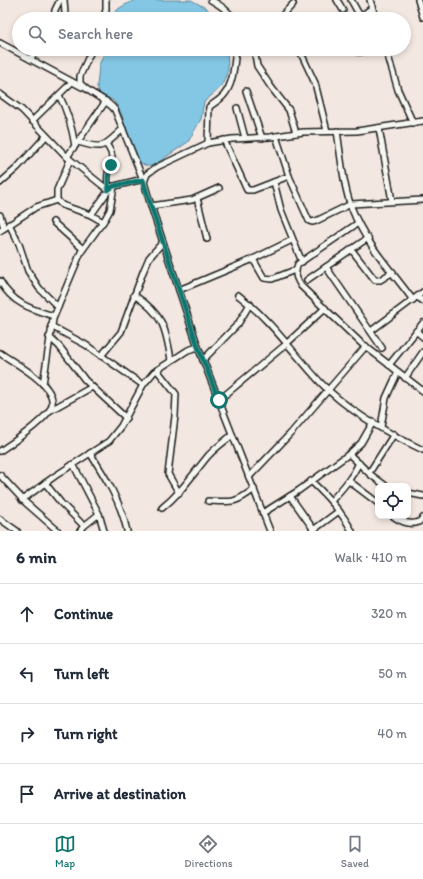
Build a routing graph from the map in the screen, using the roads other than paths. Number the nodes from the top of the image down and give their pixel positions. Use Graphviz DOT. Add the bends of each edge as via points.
graph roads {
  1 [pos="60,0"];
  2 [pos="64,0"];
  3 [pos="211,0"];
  4 [pos="338,0"];
  5 [pos="351,0"];
  6 [pos="370,0"];
  7 [pos="418,0"];
  8 [pos="108,1"];
  9 [pos="294,4"];
  10 [pos="372,8"];
  11 [pos="343,10"];
  12 [pos="55,12"];
  13 [pos="65,12"];
  14 [pos="105,12"];
  15 [pos="229,12"];
  16 [pos="286,12"];
  17 [pos="356,12"];
  18 [pos="366,12"];
  19 [pos="373,12"];
  20 [pos="423,17"];
  21 [pos="0,43"];
  22 [pos="12,49"];
  23 [pos="24,56"];
  24 [pos="32,56"];
  25 [pos="89,56"];
  26 [pos="235,56"];
  27 [pos="255,56"];
  28 [pos="302,56"];
  29 [pos="388,56"];
  30 [pos="30,59"];
  31 [pos="72,82"];
  32 [pos="84,89"];
  33 [pos="246,91"];
  34 [pos="0,94"];
  35 [pos="59,95"];
  36 [pos="106,101"];
  37 [pos="237,108"];
  38 [pos="32,121"];
  39 [pos="423,121"];
  40 [pos="413,123"];
  41 [pos="379,128"];
  42 [pos="123,129"];
  43 [pos="327,131"];
  44 [pos="336,131"];
  45 [pos="296,133"];
  46 [pos="46,136"];
  47 [pos="276,136"];
  48 [pos="245,138"];
  49 [pos="262,138"];
  50 [pos="224,140"];
  51 [pos="208,143"];
  52 [pos="76,144"];
  53 [pos="106,144"];
  54 [pos="69,158"];
  55 [pos="289,176"];
  56 [pos="144,181"];
  57 [pos="274,182"];
  58 [pos="0,183"];
  59 [pos="114,186"];
  60 [pos="219,188"];
  61 [pos="108,190"];
  62 [pos="197,198"];
  63 [pos="57,200"];
  64 [pos="423,200"];
  65 [pos="392,201"];
  66 [pos="350,204"];
  67 [pos="151,206"];
  68 [pos="0,215"];
  69 [pos="91,215"];
  70 [pos="53,222"];
  71 [pos="103,222"];
  72 [pos="358,223"];
  73 [pos="9,224"];
  74 [pos="2,230"];
  75 [pos="368,238"];
  76 [pos="207,239"];
  77 [pos="292,240"];
  78 [pos="163,242"];
  79 [pos="83,249"];
  80 [pos="351,249"];
  81 [pos="253,259"];
  82 [pos="302,262"];
  83 [pos="326,267"];
  84 [pos="295,270"];
  85 [pos="393,272"];
  86 [pos="0,280"];
  87 [pos="307,280"];
  88 [pos="179,290"];
  89 [pos="423,292"];
  90 [pos="134,295"];
  91 [pos="238,295"];
  92 [pos="415,298"];
  93 [pos="423,301"];
  94 [pos="250,304"];
  95 [pos="58,307"];
  96 [pos="325,308"];
  97 [pos="54,316"];
  98 [pos="423,323"];
  99 [pos="52,326"];
  100 [pos="416,331"];
  101 [pos="371,332"];
  102 [pos="49,337"];
  103 [pos="423,337"];
  104 [pos="287,343"];
  105 [pos="366,346"];
  106 [pos="198,347"];
  107 [pos="382,348"];
  108 [pos="423,352"];
  109 [pos="0,353"];
  110 [pos="101,356"];
  111 [pos="171,360"];
  112 [pos="203,360"];
  113 [pos="389,364"];
  114 [pos="157,370"];
  115 [pos="398,372"];
  116 [pos="405,378"];
  117 [pos="43,384"];
  118 [pos="143,385"];
  119 [pos="92,387"];
  120 [pos="328,389"];
  121 [pos="423,391"];
  122 [pos="219,400"];
  123 [pos="48,412"];
  124 [pos="126,418"];
  125 [pos="373,422"];
  126 [pos="381,427"];
  127 [pos="394,434"];
  128 [pos="232,435"];
  129 [pos="423,450"];
  130 [pos="0,451"];
  131 [pos="90,453"];
  132 [pos="349,454"];
  133 [pos="359,463"];
  134 [pos="73,464"];
  135 [pos="369,473"];
  136 [pos="249,477"];
  137 [pos="1,478"];
  138 [pos="311,481"];
  139 [pos="349,481"];
  140 [pos="45,483"];
  141 [pos="381,483"];
  142 [pos="254,489"];
  143 [pos="179,493"];
  144 [pos="411,494"];
  145 [pos="290,496"];
  146 [pos="423,496"];
  147 [pos="22,500"];
  148 [pos="208,501"];
  149 [pos="330,501"];
  150 [pos="375,501"];
  151 [pos="162,508"];
  152 [pos="339,511"];
  153 [pos="263,513"];
  154 [pos="99,514"];
  155 [pos="423,518"];
  156 [pos="0,519"];
  157 [pos="398,519"];
  158 [pos="82,529"];
  159 [pos="313,530"];
  160 [pos="17,531"];
  161 [pos="58,531"];
  162 [pos="104,531"];
  163 [pos="127,531"];
  164 [pos="270,531"];
  165 [pos="352,531"];
  1 -- 12 [label="street"];
  2 -- 13 [label="street"];
  3 -- 15 [label="street"];
  4 -- 11 [label="street"];
  5 -- 17 [label="street"];
  6 -- 10 [label="street"];
  7 -- 20 [label="street"];
  8 -- 14 [label="street"];
  9 -- 16 [label="street"];
  10 -- 18 [label="street"];
  10 -- 19 [label="street"];
  21 -- 22 [label="street"];
  23 -- 30 [label="street"];
  24 -- 30 [label="street"];
  25 -- 32 [label="street" via="80,76 80,84"];
  26 -- 51 [label="street" via="227,90 209,108"];
  27 -- 45 [label="street" via="257,66 289,110"];
  28 -- 43 [label="street" via="316,87"];
  29 -- 40 [label="street" via="398,90"];
  30 -- 31 [label="street"];
  31 -- 32 [label="street"];
  31 -- 35 [label="street"];
  32 -- 36 [label="street"];
  33 -- 49 [label="street"];
  34 -- 38 [label="street"];
  35 -- 38 [label="street"];
  35 -- 52 [label="street" via="66,108"];
  36 -- 42 [label="street" via="115,110"];
  36 -- 52 [label="street"];
  37 -- 48 [label="street"];
  38 -- 46 [label="street"];
  39 -- 40 [label="street"];
  40 -- 41 [label="street"];
  41 -- 44 [label="street"];
  41 -- 65 [label="street"];
  42 -- 53 [label="street"];
  42 -- 56 [label="street"];
  43 -- 44 [label="street"];
  43 -- 45 [label="street"];
  44 -- 66 [label="street"];
  45 -- 47 [label="street"];
  46 -- 54 [label="street"];
  46 -- 58 [label="street"];
  47 -- 49 [label="street"];
  47 -- 55 [label="street"];
  48 -- 49 [label="street"];
  48 -- 50 [label="street"];
  50 -- 51 [label="street"];
  50 -- 57 [label="street" via="246,190"];
  51 -- 56 [label="street" via="151,171"];
  52 -- 53 [label="street" via="99,147"];
  52 -- 54 [label="street"];
  53 -- 61 [label="street" via="113,157 108,174"];
  54 -- 61 [label="street"];
  54 -- 63 [label="street" via="57,190"];
  55 -- 57 [label="street"];
  55 -- 66 [label="street" via="312,222"];
  56 -- 59 [label="street"];
  56 -- 67 [label="street"];
  57 -- 77 [label="street"];
  59 -- 61 [label="street"];
  59 -- 71 [label="street" via="110,210"];
  60 -- 62 [label="street"];
  61 -- 69 [label="street"];
  62 -- 67 [label="street"];
  62 -- 76 [label="street"];
  63 -- 69 [label="street" via="62,205"];
  63 -- 73 [label="street" via="36,208"];
  64 -- 65 [label="street"];
  65 -- 66 [label="street"];
  66 -- 72 [label="street"];
  67 -- 78 [label="street"];
  68 -- 74 [label="street"];
  69 -- 71 [label="street"];
  70 -- 79 [label="street"];
  71 -- 79 [label="street"];
  72 -- 75 [label="street"];
  72 -- 82 [label="street"];
  73 -- 74 [label="street"];
  73 -- 95 [label="street" via="28,272"];
  75 -- 80 [label="street"];
  75 -- 85 [label="street"];
  77 -- 81 [label="street"];
  77 -- 82 [label="street"];
  78 -- 88 [label="street"];
  78 -- 90 [label="street" via="149,258"];
  79 -- 95 [label="street"];
  80 -- 83 [label="street"];
  80 -- 85 [label="street" via="375,280 380,280"];
  81 -- 84 [label="street" via="264,278 272,279"];
  81 -- 88 [label="street"];
  82 -- 84 [label="street"];
  83 -- 87 [label="street"];
  83 -- 101 [label="street"];
  84 -- 96 [label="street" via="301,286"];
  85 -- 92 [label="street"];
  86 -- 97 [label="street" via="6,292 14,299"];
  88 -- 106 [label="street"];
  89 -- 92 [label="street"];
  90 -- 110 [label="street" via="121,332"];
  90 -- 111 [label="street" via="156,312 168,337"];
  91 -- 94 [label="street"];
  92 -- 93 [label="street"];
  92 -- 101 [label="street"];
  94 -- 104 [label="street"];
  94 -- 112 [label="street" via="238,324"];
  95 -- 97 [label="street"];
  96 -- 104 [label="street"];
  96 -- 105 [label="street"];
  97 -- 99 [label="street"];
  98 -- 100 [label="street"];
  99 -- 102 [label="street"];
  99 -- 110 [label="street"];
  100 -- 103 [label="street"];
  100 -- 113 [label="street"];
  101 -- 107 [label="street"];
  102 -- 117 [label="street"];
  102 -- 119 [label="street"];
  104 -- 120 [label="street"];
  104 -- 122 [label="street"];
  105 -- 113 [label="street"];
  105 -- 120 [label="street"];
  106 -- 111 [label="street"];
  106 -- 112 [label="street"];
  108 -- 116 [label="street"];
  109 -- 117 [label="street"];
  110 -- 118 [label="street"];
  111 -- 114 [label="street"];
  112 -- 122 [label="street"];
  113 -- 115 [label="street"];
  114 -- 118 [label="street"];
  114 -- 143 [label="street" via="176,394 168,474"];
  115 -- 116 [label="street"];
  115 -- 126 [label="street" via="386,398"];
  116 -- 121 [label="street"];
  117 -- 123 [label="street" via="53,403"];
  118 -- 124 [label="street"];
  119 -- 123 [label="street"];
  119 -- 124 [label="street"];
  120 -- 125 [label="street"];
  120 -- 136 [label="street"];
  122 -- 128 [label="street"];
  123 -- 130 [label="street" via="25,434"];
  124 -- 131 [label="street" via="109,441"];
  125 -- 126 [label="street"];
  125 -- 132 [label="street" via="361,443"];
  126 -- 127 [label="street"];
  127 -- 129 [label="street"];
  127 -- 135 [label="street"];
  128 -- 136 [label="street"];
  128 -- 143 [label="street" via="209,455"];
  131 -- 134 [label="street"];
  131 -- 163 [label="street" via="116,496"];
  132 -- 133 [label="street"];
  132 -- 138 [label="street"];
  133 -- 135 [label="street"];
  133 -- 139 [label="street"];
  134 -- 140 [label="street"];
  134 -- 154 [label="street"];
  135 -- 141 [label="street"];
  136 -- 142 [label="street"];
  137 -- 147 [label="street"];
  138 -- 145 [label="street"];
  138 -- 149 [label="street"];
  139 -- 149 [label="street"];
  139 -- 150 [label="street"];
  140 -- 147 [label="street"];
  140 -- 158 [label="street"];
  142 -- 148 [label="street" via="242,499"];
  142 -- 153 [label="street"];
  143 -- 151 [label="street"];
  144 -- 146 [label="street"];
  145 -- 153 [label="street"];
  145 -- 159 [label="street"];
  147 -- 161 [label="street"];
  149 -- 152 [label="street"];
  152 -- 159 [label="street"];
  152 -- 165 [label="street"];
  153 -- 164 [label="street"];
  154 -- 158 [label="street"];
  154 -- 162 [label="street"];
  155 -- 157 [label="street" via="413,524"];
  156 -- 160 [label="street"];
}
